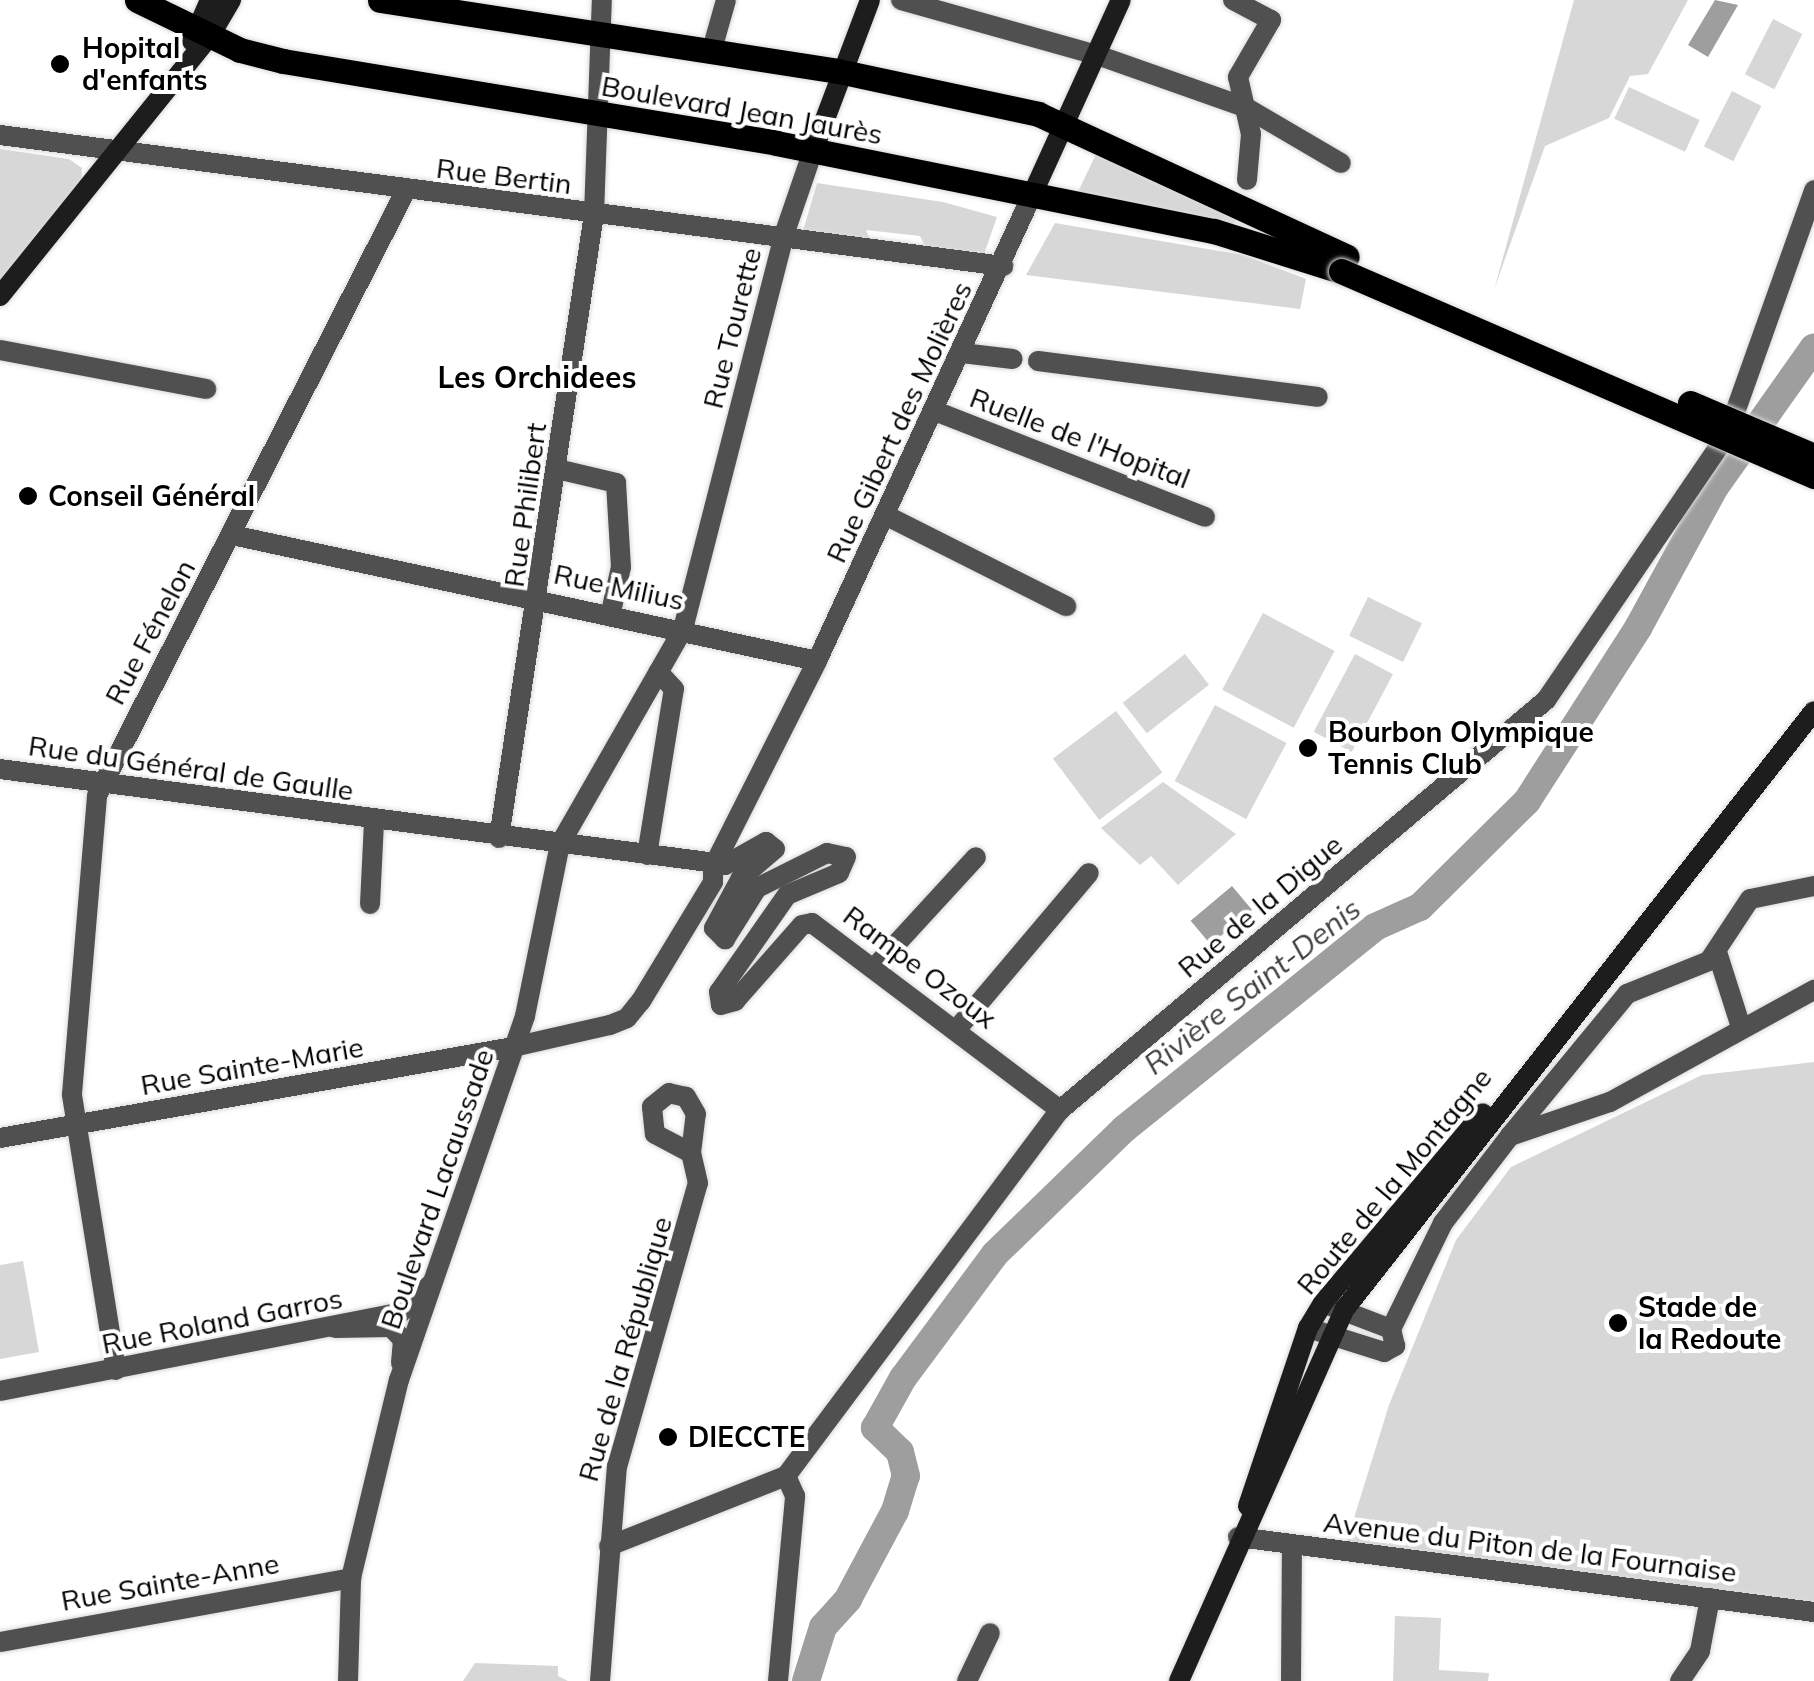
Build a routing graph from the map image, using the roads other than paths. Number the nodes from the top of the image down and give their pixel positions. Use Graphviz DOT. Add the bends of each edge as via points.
graph roads {
  1 [pos="137,0"];
  2 [pos="210,0"];
  3 [pos="232,0"];
  4 [pos="380,0"];
  5 [pos="602,0"];
  6 [pos="726,0"];
  7 [pos="870,0"];
  8 [pos="901,0"];
  9 [pos="1121,0"];
  10 [pos="1233,0"];
  11 [pos="203,32"];
  12 [pos="601,36"];
  13 [pos="711,52"];
  14 [pos="1097,55"];
  15 [pos="838,71"];
  16 [pos="1245,107"];
  17 [pos="596,115"];
  18 [pos="1064,124"];
  19 [pos="0,135"];
  20 [pos="813,150"];
  21 [pos="117,152"];
  22 [pos="1341,163"];
  23 [pos="1247,180"];
  24 [pos="1814,190"];
  25 [pos="405,192"];
  26 [pos="1032,196"];
  27 [pos="594,214"];
  28 [pos="784,235"];
  29 [pos="1344,264"];
  30 [pos="1003,266"];
  31 [pos="0,296"];
  32 [pos="0,350"];
  33 [pos="962,353"];
  34 [pos="1013,358"];
  35 [pos="1038,361"];
  36 [pos="206,390"];
  37 [pos="1318,396"];
  38 [pos="935,411"];
  39 [pos="1814,456"];
  40 [pos="557,469"];
  41 [pos="1814,476"];
  42 [pos="885,515"];
  43 [pos="1205,517"];
  44 [pos="232,535"];
  45 [pos="540,598"];
  46 [pos="1066,606"];
  47 [pos="611,612"];
  48 [pos="682,628"];
  49 [pos="817,661"];
  50 [pos="658,672"];
  51 [pos="1814,711"];
  52 [pos="0,769"];
  53 [pos="101,786"];
  54 [pos="374,821"];
  55 [pos="498,838"];
  56 [pos="560,844"];
  57 [pos="647,855"];
  58 [pos="976,857"];
  59 [pos="716,863"];
  60 [pos="1089,873"];
  61 [pos="1814,886"];
  62 [pos="371,904"];
  63 [pos="1717,952"];
  64 [pos="875,967"];
  65 [pos="1814,990"];
  66 [pos="1741,1028"];
  67 [pos="957,1029"];
  68 [pos="523,1044"];
  69 [pos="1541,1052"];
  70 [pos="1060,1110"];
  71 [pos="76,1125"];
  72 [pos="1510,1136"];
  73 [pos="0,1138"];
  74 [pos="691,1153"];
  75 [pos="438,1274"];
  76 [pos="1324,1303"];
  77 [pos="1344,1310"];
  78 [pos="336,1328"];
  79 [pos="1391,1328"];
  80 [pos="1319,1331"];
  81 [pos="116,1370"];
  82 [pos="400,1380"];
  83 [pos="0,1390"];
  84 [pos="786,1476"];
  85 [pos="1241,1530"];
  86 [pos="1292,1544"];
  87 [pos="609,1546"];
  88 [pos="351,1578"];
  89 [pos="1710,1598"];
  90 [pos="1814,1612"];
  91 [pos="990,1632"];
  92 [pos="0,1642"];
  93 [pos="348,1681"];
  94 [pos="600,1681"];
  95 [pos="778,1681"];
  96 [pos="967,1681"];
  97 [pos="1179,1681"];
  98 [pos="1291,1681"];
  99 [pos="1680,1681"];
  1 -- 11 [label="main road, Boulevard Jean Jaurès"];
  2 -- 11 [label="main road"];
  3 -- 11 [label="main road"];
  4 -- 12 [label="main road, Boulevard Jean Jaurès"];
  5 -- 12 [label="street, Rue Philibert"];
  6 -- 13 [label="street"];
  7 -- 15 [label="main road, Rue Tourette"];
  8 -- 14 [label="street"];
  9 -- 14 [label="main road, Rue Gibert des Molières"];
  10 -- 16 [label="street" via="1271,20 1238,77"];
  11 -- 17 [label="main road, Boulevard Jean Jaurès" via="283,61"];
  11 -- 21 [label="main road"];
  12 -- 13 [label="main road, Boulevard Jean Jaurès"];
  12 -- 17 [label="street, Rue Philibert"];
  13 -- 15 [label="main road, Boulevard Jean Jaurès"];
  14 -- 16 [label="street"];
  14 -- 18 [label="main road, Rue Gibert des Molières"];
  15 -- 18 [label="main road, Boulevard Jean Jaurès"];
  15 -- 20 [label="main road, Rue Tourette"];
  16 -- 22 [label="street"];
  16 -- 23 [label="street" via="1251,134"];
  17 -- 20 [label="main road, Boulevard Jean Jaurès"];
  17 -- 27 [label="street, Rue Philibert"];
  18 -- 26 [label="main road, Rue Gibert des Molières"];
  18 -- 29 [label="main road, Boulevard Jean Jaurès"];
  19 -- 21 [label="street, Rue Bertin"];
  20 -- 26 [label="main road, Boulevard Jean Jaurès"];
  20 -- 28 [label="street, Rue Tourette"];
  21 -- 25 [label="street, Rue Bertin"];
  21 -- 31 [label="main road"];
  24 -- 70 [label="street, Rue de la Digue" via="1727,434 1546,700"];
  25 -- 27 [label="street, Rue Bertin"];
  25 -- 44 [label="street, Rue Fénelon"];
  26 -- 29 [label="main road, Boulevard Jean Jaurès"];
  26 -- 30 [label="street, Rue Gibert des Molières"];
  27 -- 28 [label="street, Rue Bertin"];
  27 -- 40 [label="street, Rue Philibert"];
  28 -- 30 [label="street, Rue Bertin"];
  28 -- 48 [label="street, Rue Tourette"];
  29 -- 39 [label="main road, bridge"];
  29 -- 41 [label="main road, bridge"];
  30 -- 33 [label="street, Rue Gibert des Molières"];
  32 -- 36 [label="street"];
  33 -- 34 [label="street"];
  33 -- 38 [label="street, Rue Gibert des Molières"];
  35 -- 37 [label="street"];
  38 -- 42 [label="street, Rue Gibert des Molières"];
  38 -- 43 [label="street, Ruelle de l'Hopital"];
  40 -- 45 [label="street, Rue Philibert"];
  40 -- 47 [label="street" via="616,483 622,567"];
  42 -- 46 [label="street"];
  42 -- 49 [label="street, Rue Gibert des Molières"];
  44 -- 45 [label="street, Rue Milius"];
  44 -- 53 [label="street, Rue Fénelon"];
  45 -- 47 [label="street, Rue Milius"];
  45 -- 55 [label="street, Rue Philibert"];
  47 -- 48 [label="street, Rue Milius"];
  48 -- 49 [label="street, Rue Milius"];
  48 -- 50 [label="street, Rue Tourette"];
  49 -- 59 [label="street, Rue Gibert des Molières"];
  50 -- 56 [label="street, Rue Tourette"];
  50 -- 57 [label="street" via="674,689"];
  51 -- 69 [label="main road, Route de la Montagne"];
  52 -- 53 [label="street, Rue du Général de Gaulle"];
  53 -- 54 [label="street, Rue du Général de Gaulle"];
  53 -- 71 [label="street, Rue Fénelon" via="72,1094"];
  54 -- 55 [label="street, Rue du Général de Gaulle"];
  54 -- 62 [label="street, Rue du Général de Gaulle"];
  55 -- 56 [label="street, Rue du Général de Gaulle"];
  56 -- 57 [label="street, Rue du Général de Gaulle"];
  56 -- 68 [label="street, Rue Tourette"];
  57 -- 59 [label="street, Rue du Général de Gaulle"];
  58 -- 64 [label="street"];
  59 -- 64 [label="street, Rampe Ozoux" via="725,865 766,842 775,849 771,859 741,878 714,928 725,939 757,888 828,852 846,858 840,873 787,896 719,992 721,1005 735,1001 802,925 822,927"];
  59 -- 68 [label="street, Boulevard Lacaussade" via="713,882 627,1018"];
  60 -- 67 [label="street"];
  61 -- 63 [label="street" via="1750,899"];
  63 -- 66 [label="street"];
  63 -- 72 [label="street" via="1698,970 1627,994"];
  64 -- 67 [label="street, Rampe Ozoux"];
  65 -- 66 [label="street"];
  66 -- 72 [label="street" via="1610,1102"];
  67 -- 70 [label="street, Rampe Ozoux"];
  68 -- 71 [label="street, Rue Sainte-Marie"];
  68 -- 75 [label="street, Boulevard Lacaussade"];
  69 -- 76 [label="main road, Route de la Montagne"];
  69 -- 77 [label="main road, Route de la Montagne"];
  70 -- 84 [label="street, Rue de la Digue"];
  71 -- 73 [label="street, Rue Sainte-Marie"];
  71 -- 81 [label="street, Rue Fénelon"];
  72 -- 79 [label="street" via="1443,1223"];
  74 -- 87 [label="street, Rue de la République" via="699,1172 691,1218 616,1467"];
  75 -- 78 [label="street, Rue Roland Garros" via="409,1308"];
  75 -- 82 [label="street, Boulevard Lacaussade"];
  76 -- 77 [label="street"];
  76 -- 80 [label="main road, Route de la Montagne"];
  77 -- 79 [label="street"];
  77 -- 80 [label="main road, Route de la Montagne"];
  78 -- 81 [label="street, Rue Roland Garros"];
  78 -- 82 [label="street" via="391,1328 403,1340"];
  79 -- 80 [label="street" via="1396,1339 1384,1352"];
  80 -- 85 [label="main road, Route de la Montagne" via="1272,1478"];
  81 -- 83 [label="street, Rue Roland Garros"];
  82 -- 88 [label="street, Boulevard Lacaussade"];
  84 -- 87 [label="street"];
  84 -- 95 [label="street" via="796,1496"];
  85 -- 86 [label="street, Avenue du Piton de la Fournaise"];
  85 -- 97 [label="main road, Route de la Montagne"];
  86 -- 89 [label="street, Avenue du Piton de la Fournaise"];
  86 -- 98 [label="street"];
  87 -- 94 [label="street, Rue de la République"];
  88 -- 92 [label="street, Rue Sainte-Anne"];
  88 -- 93 [label="street, Boulevard Lacaussade"];
  89 -- 90 [label="street, Avenue du Piton de la Fournaise"];
  89 -- 99 [label="street" via="1700,1651"];
  91 -- 96 [label="street"];
}
